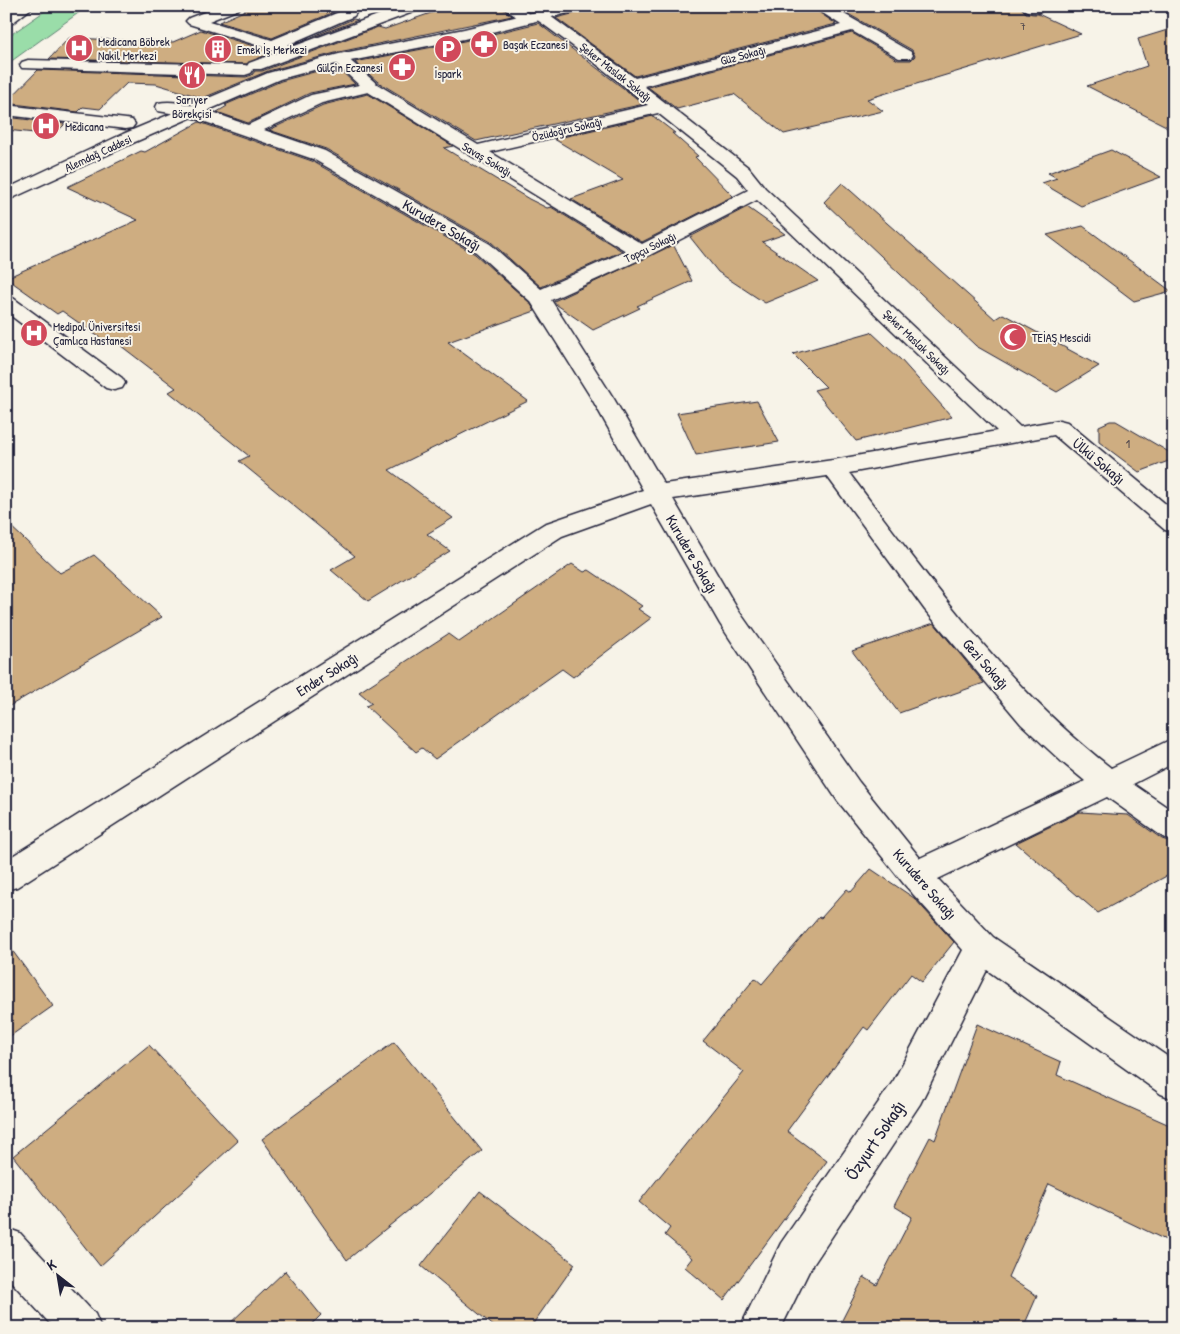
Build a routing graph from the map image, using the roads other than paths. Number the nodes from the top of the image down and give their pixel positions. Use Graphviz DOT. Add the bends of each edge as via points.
graph roads {
  1 [pos="27,6"];
  2 [pos="234,6"];
  3 [pos="416,6"];
  4 [pos="509,6"];
  5 [pos="579,6"];
  6 [pos="820,6"];
  7 [pos="346,9"];
  8 [pos="534,17"];
  9 [pos="6,22"];
  10 [pos="854,26"];
  11 [pos="360,27"];
  12 [pos="273,45"];
  13 [pos="309,45"];
  14 [pos="391,48"];
  15 [pos="292,51"];
  16 [pos="905,55"];
  17 [pos="339,59"];
  18 [pos="28,65"];
  19 [pos="246,70"];
  20 [pos="632,84"];
  21 [pos="206,87"];
  22 [pos="371,87"];
  23 [pos="191,102"];
  24 [pos="164,106"];
  25 [pos="661,107"];
  26 [pos="6,110"];
  27 [pos="126,124"];
  28 [pos="249,131"];
  29 [pos="474,151"];
  30 [pos="6,180"];
  31 [pos="760,192"];
  32 [pos="6,196"];
  33 [pos="641,252"];
  34 [pos="539,298"];
  35 [pos="6,302"];
  36 [pos="114,383"];
  37 [pos="1015,435"];
  38 [pos="833,468"];
  39 [pos="658,493"];
  40 [pos="1174,524"];
  41 [pos="1174,749"];
  42 [pos="1109,784"];
  43 [pos="1174,828"];
  44 [pos="915,875"];
  45 [pos="6,877"];
  46 [pos="981,947"];
  47 [pos="1174,1082"];
  48 [pos="6,1247"];
  49 [pos="81,1328"];
  50 [pos="760,1328"];
  1 -- 9 [label="main road"];
  2 -- 12 [label="main road" via="194,21"];
  3 -- 11 [label="main road"];
  4 -- 8 [label="main road, Şeker Maslak Sokağı"];
  5 -- 8 [label="main road, Alemdağ Caddesi"];
  6 -- 10 [label="main road"];
  7 -- 11 [label="main road"];
  7 -- 12 [label="main road"];
  8 -- 14 [label="main road, Alemdağ Caddesi"];
  8 -- 20 [label="main road, Şeker Maslak Sokağı"];
  10 -- 16 [label="main road"];
  10 -- 20 [label="main road, Güz Sokağı"];
  11 -- 13 [label="main road"];
  11 -- 14 [label="main road" via="358,32 362,42"];
  12 -- 15 [label="main road"];
  13 -- 15 [label="main road"];
  13 -- 17 [label="main road, Savaş Sokağı" via="337,48 341,53"];
  14 -- 17 [label="main road, Alemdağ Caddesi"];
  15 -- 19 [label="main road"];
  17 -- 22 [label="main road, Savaş Sokağı"];
  17 -- 23 [label="main road, Alemdağ Caddesi"];
  18 -- 19 [label="main road"];
  19 -- 21 [label="main road"];
  20 -- 25 [label="main road, Şeker Maslak Sokağı"];
  22 -- 28 [label="main road" via="317,99"];
  22 -- 29 [label="main road, Savaş Sokağı"];
  23 -- 24 [label="main road, Kurudere Sokağı"];
  23 -- 28 [label="main road, Kurudere Sokağı"];
  23 -- 32 [label="main road, Alemdağ Caddesi"];
  24 -- 27 [label="main road, Alemdağ Caddesi"];
  25 -- 29 [label="main road, Özüdoğru Sokağı"];
  25 -- 31 [label="main road, Şeker Maslak Sokağı" via="743,172"];
  26 -- 27 [label="main road"];
  27 -- 30 [label="main road, Alemdağ Caddesi"];
  28 -- 34 [label="main road, Kurudere Sokağı" via="319,155 483,248"];
  29 -- 33 [label="main road, Savaş Sokağı"];
  31 -- 33 [label="main road, Topçu Sokağı"];
  31 -- 37 [label="main road, Şeker Maslak Sokağı"];
  33 -- 34 [label="main road, Topçu Sokağı"];
  34 -- 39 [label="main road, Kurudere Sokağı"];
  35 -- 36 [label="main road"];
  37 -- 38 [label="main road"];
  37 -- 40 [label="main road, Ülkü Sokağı" via="1059,427"];
  38 -- 39 [label="main road"];
  38 -- 42 [label="main road, Gezi Sokağı" via="934,603 1030,716"];
  39 -- 44 [label="main road, Kurudere Sokağı" via="729,618 764,671 848,791"];
  39 -- 45 [label="main road, Ender Sokağı" via="553,530"];
  41 -- 42 [label="main road"];
  42 -- 43 [label="main road, Gezi Sokağı"];
  42 -- 44 [label="main road"];
  44 -- 46 [label="main road, Kurudere Sokağı"];
  46 -- 47 [label="main road, Kurudere Sokağı"];
  46 -- 50 [label="main road, Özyurt Sokağı" via="907,1092 795,1257"];
  48 -- 49 [label="main road"];
}
